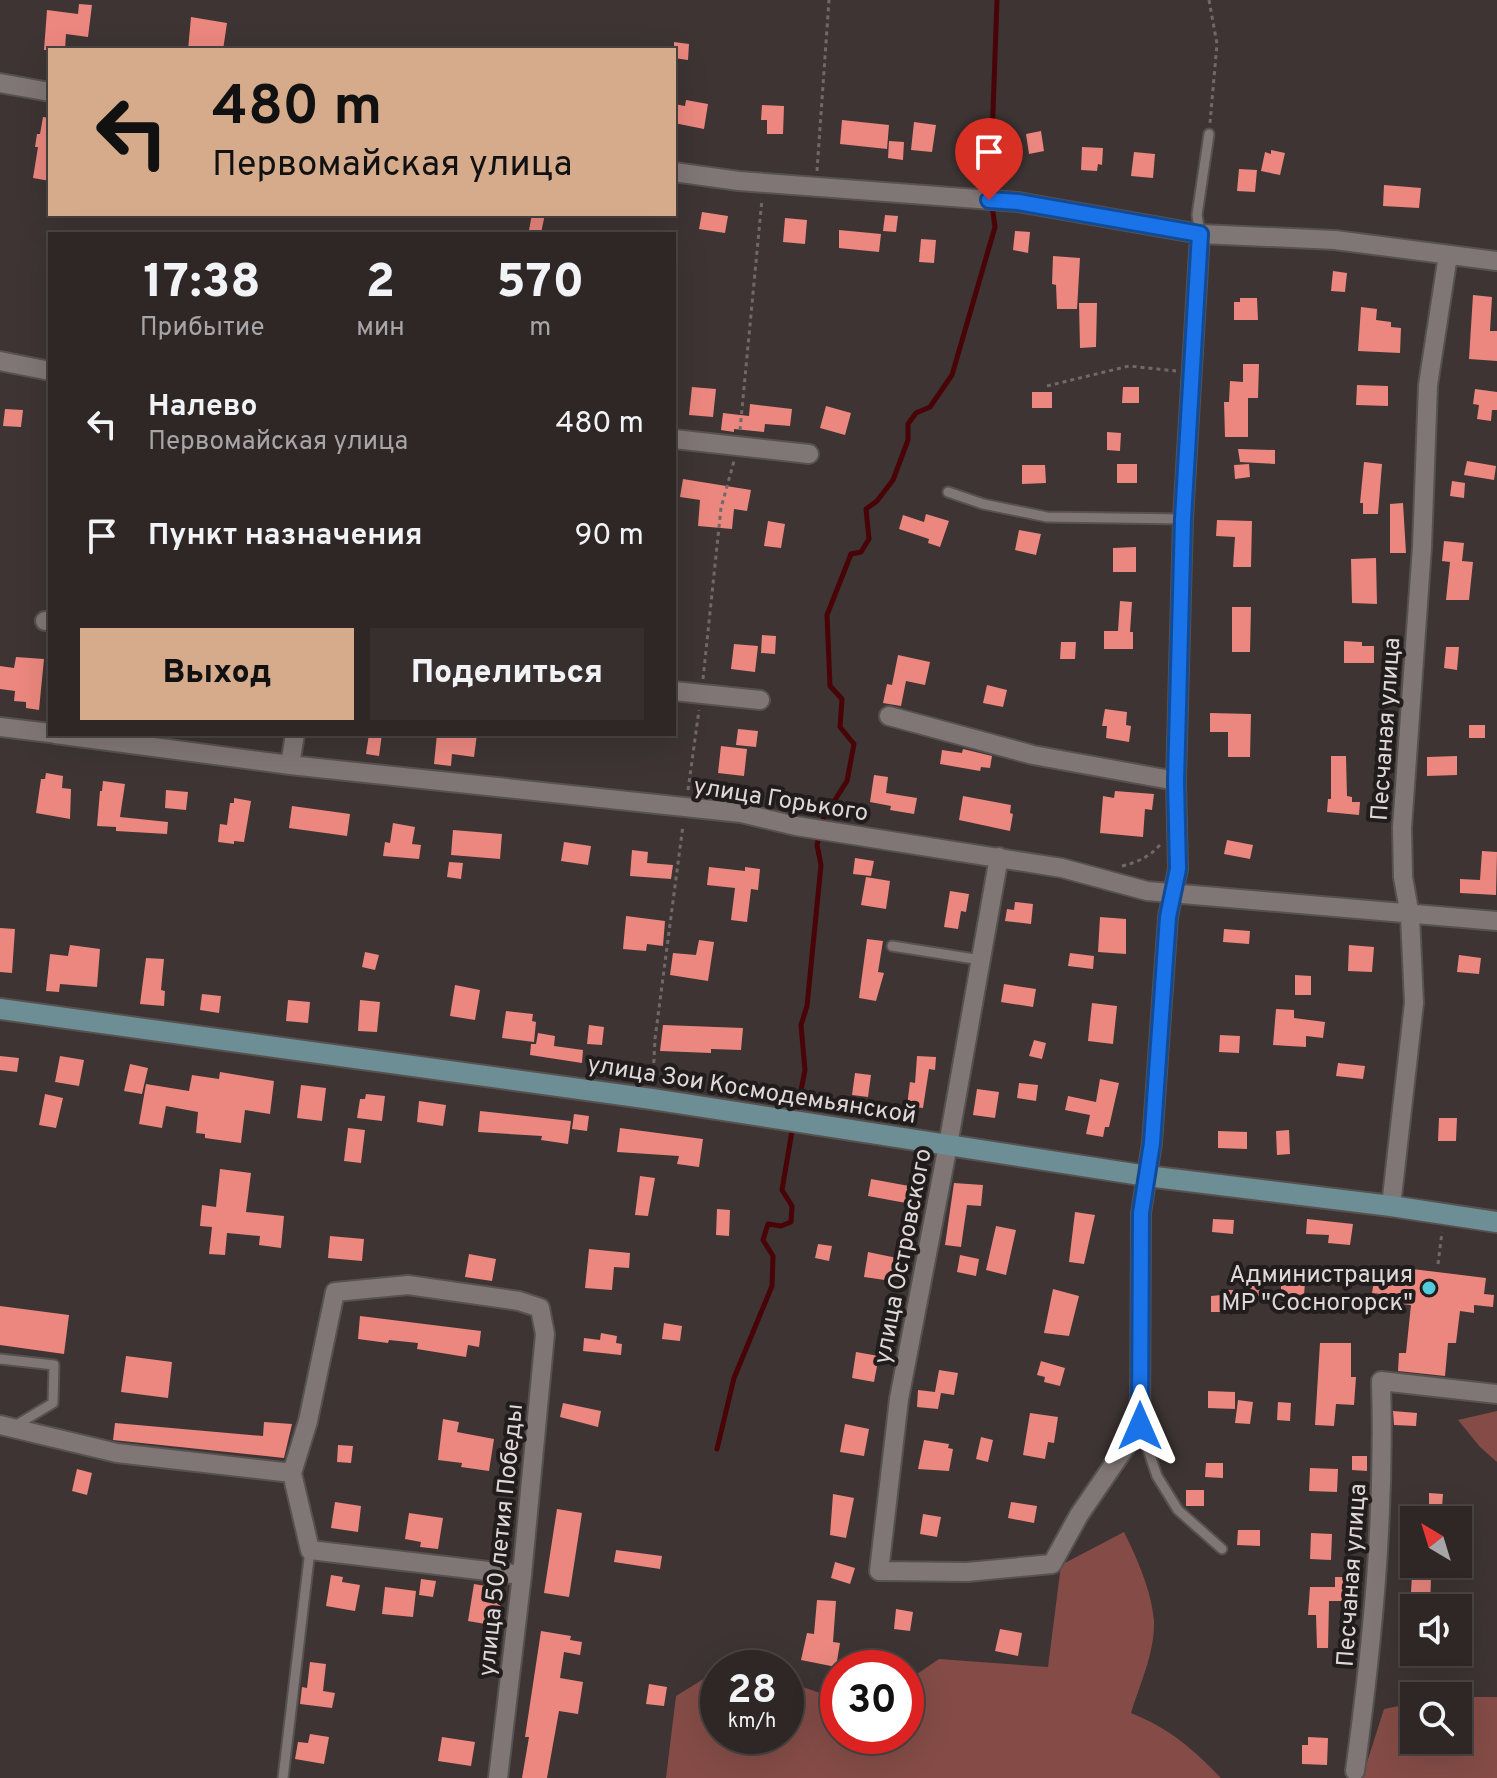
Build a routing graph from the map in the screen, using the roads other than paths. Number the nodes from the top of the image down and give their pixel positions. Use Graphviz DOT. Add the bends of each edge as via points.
graph roads {
  1 [pos="0,83"];
  2 [pos="48,92"];
  3 [pos="1209,134"];
  4 [pos="676,172"];
  5 [pos="1200,234"];
  6 [pos="1448,255"];
  7 [pos="1497,261"];
  8 [pos="0,361"];
  9 [pos="48,371"];
  10 [pos="676,439"];
  11 [pos="809,454"];
  12 [pos="948,492"];
  13 [pos="1183,519"];
  14 [pos="676,691"];
  15 [pos="760,700"];
  16 [pos="889,716"];
  17 [pos="0,727"];
  18 [pos="48,733"];
  19 [pos="67,736"];
  20 [pos="295,736"];
  21 [pos="290,765"];
  22 [pos="1176,781"];
  23 [pos="999,857"];
  24 [pos="1173,894"];
  25 [pos="1410,916"];
  26 [pos="1497,921"];
  27 [pos="892,946"];
  28 [pos="981,960"];
  29 [pos="0,1009"];
  30 [pos="948,1145"];
  31 [pos="1147,1176"];
  32 [pos="1391,1206"];
  33 [pos="1497,1222"];
  34 [pos="0,1359"];
  35 [pos="1497,1394"];
  36 [pos="7,1426"];
  37 [pos="1140,1426"];
  38 [pos="292,1473"];
  39 [pos="1222,1549"];
  40 [pos="310,1550"];
  41 [pos="522,1575"];
  42 [pos="1355,1771"];
  43 [pos="283,1778"];
  44 [pos="498,1778"];
  1 -- 2 [label="street"];
  3 -- 5 [label="lane" via="1197,215"];
  4 -- 5 [label="street" via="1018,202"];
  5 -- 6 [label="street" via="1335,240"];
  5 -- 13 [label="street"];
  6 -- 7 [label="street"];
  6 -- 25 [label="street, Песчаная улица" via="1428,385 1402,828"];
  8 -- 9 [label="street"];
  10 -- 11 [label="street"];
  12 -- 13 [label="lane" via="1047,517"];
  13 -- 22 [label="street"];
  14 -- 15 [label="street"];
  16 -- 22 [label="street" via="1033,755"];
  17 -- 18 [label="street, улица Горького"];
  19 -- 21 [label="street, улица Горького"];
  20 -- 21 [label="street"];
  21 -- 23 [label="street, улица Горького" via="741,813"];
  22 -- 24 [label="street" via="1178,869"];
  23 -- 24 [label="street, улица Горького"];
  23 -- 28 [label="street, улица Островского"];
  24 -- 25 [label="street, улица Горького"];
  24 -- 31 [label="street"];
  25 -- 26 [label="street, улица Горького"];
  25 -- 32 [label="street, Песчаная улица" via="1414,1003"];
  27 -- 28 [label="lane"];
  28 -- 30 [label="street, улица Островского"];
  29 -- 30 [label="street, улица Зои Космодемьянской"];
  30 -- 31 [label="street, улица Зои Космодемьянской"];
  30 -- 37 [label="street, улица Островского" via="899,1399 879,1571 967,1572 1052,1564"];
  31 -- 32 [label="street, улица Зои Космодемьянской"];
  31 -- 37 [label="street" via="1141,1213"];
  32 -- 33 [label="street, улица Зои Космодемьянской"];
  34 -- 36 [label="lane" via="54,1365 53,1403"];
  35 -- 42 [label="street, Песчаная улица" via="1381,1381 1383,1452 1372,1648"];
  36 -- 38 [label="street" via="117,1453"];
  37 -- 39 [label="lane" via="1157,1476 1178,1510"];
  38 -- 40 [label="street"];
  38 -- 41 [label="street, улица 50 летия Победы" via="335,1292 408,1285 540,1308 545,1334"];
  40 -- 41 [label="street"];
  40 -- 43 [label="lane"];
  41 -- 44 [label="street, улица 50 летия Победы"];
}
